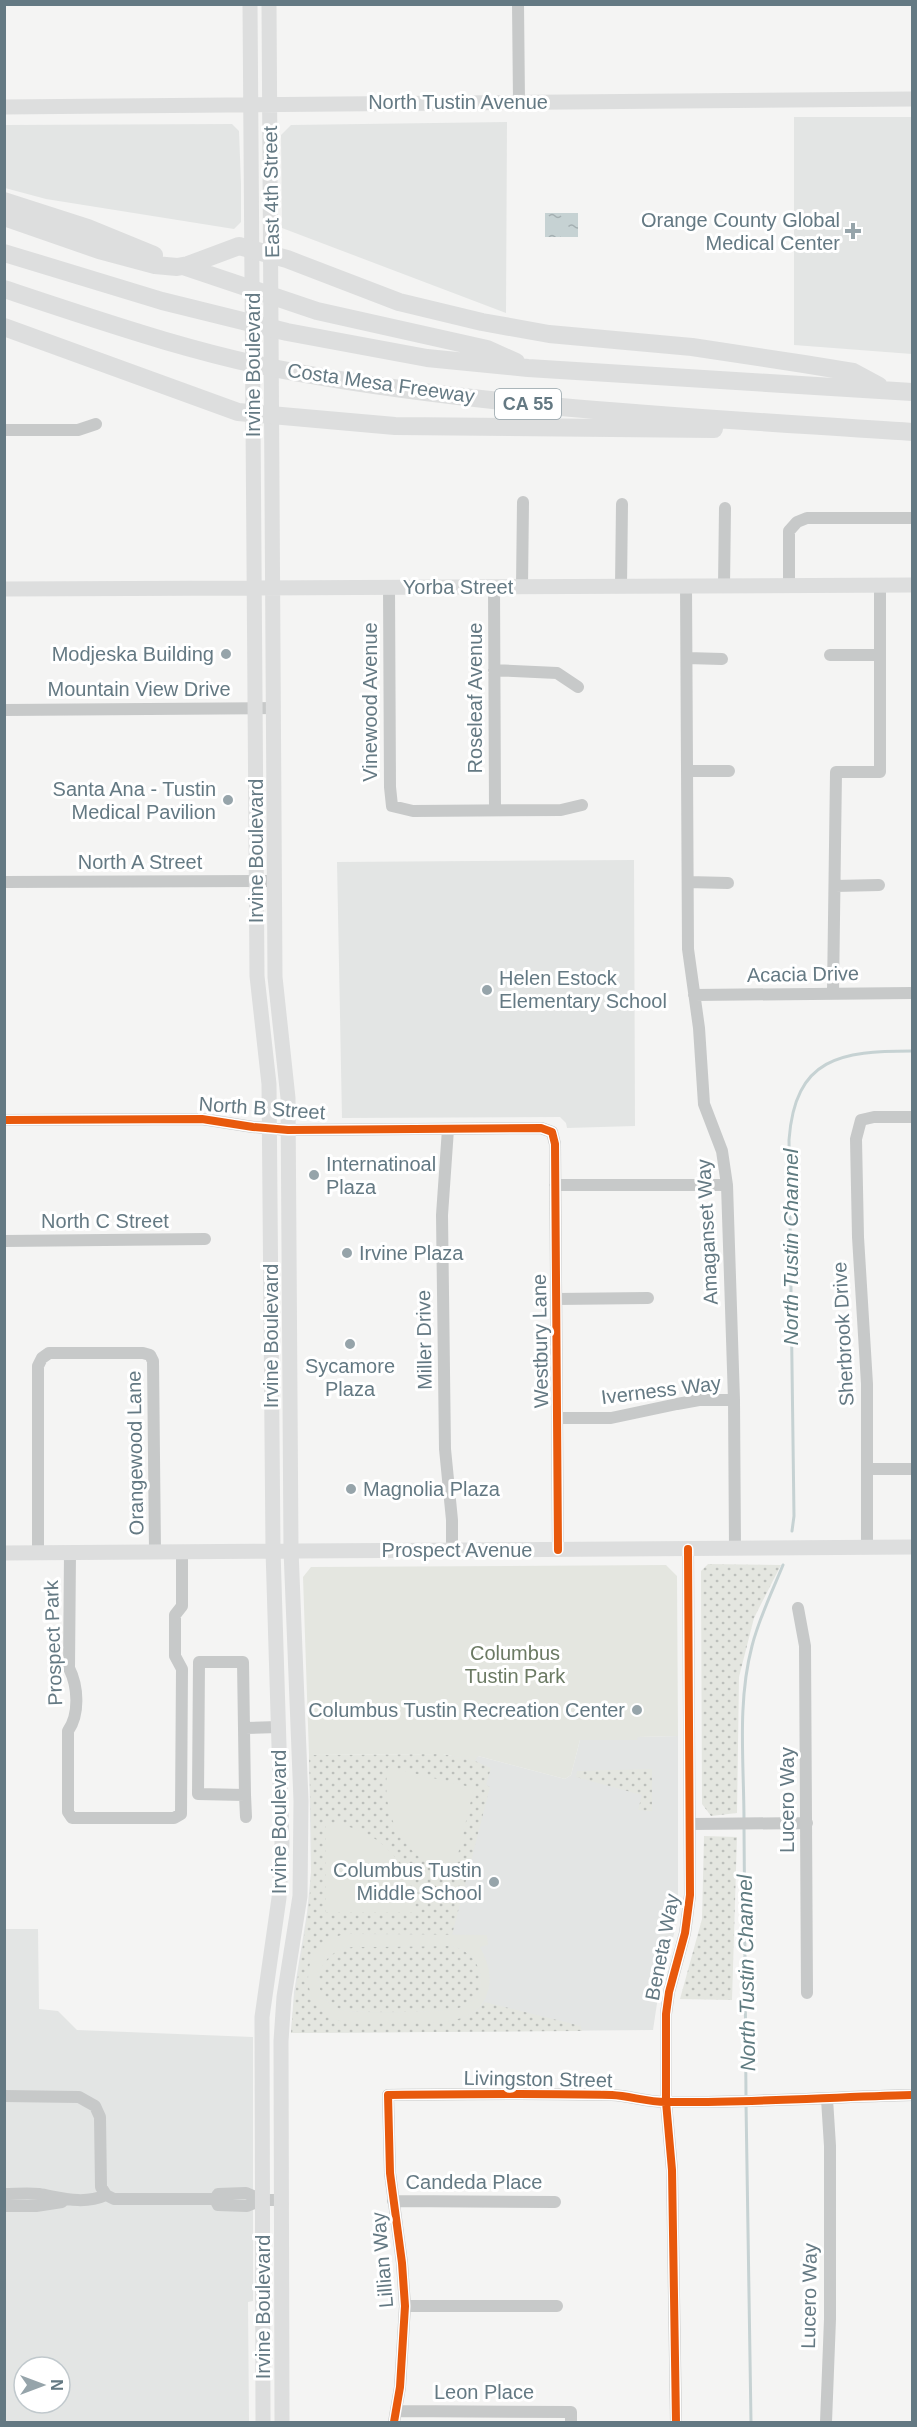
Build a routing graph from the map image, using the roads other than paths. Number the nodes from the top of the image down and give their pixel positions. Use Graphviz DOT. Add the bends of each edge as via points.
graph roads {
  1 [pos="250,4"];
  2 [pos="269,4"];
  3 [pos="518,4"];
  4 [pos="912,99"];
  5 [pos="519,102"];
  6 [pos="270,104"];
  7 [pos="251,105"];
  8 [pos="4,107"];
  9 [pos="4,201"];
  10 [pos="4,217"];
  11 [pos="4,228"];
  12 [pos="252,250"];
  13 [pos="108,252"];
  14 [pos="4,253"];
  15 [pos="272,264"];
  16 [pos="4,289"];
  17 [pos="4,298"];
  18 [pos="4,327"];
  19 [pos="138,332"];
  20 [pos="528,368"];
  21 [pos="886,390"];
  22 [pos="912,392"];
  23 [pos="253,414"];
  24 [pos="273,416"];
  25 [pos="96,424"];
  26 [pos="827,426"];
  27 [pos="4,430"];
  28 [pos="912,432"];
  29 [pos="523,502"];
  30 [pos="622,504"];
  31 [pos="724,508"];
  32 [pos="912,518"];
  33 [pos="789,585"];
  34 [pos="880,585"];
  35 [pos="912,585"];
  36 [pos="621,586"];
  37 [pos="686,586"];
  38 [pos="724,586"];
  39 [pos="389,587"];
  40 [pos="494,587"];
  41 [pos="522,587"];
  42 [pos="254,588"];
  43 [pos="273,588"];
  44 [pos="4,590"];
  45 [pos="830,655"];
  46 [pos="880,655"];
  47 [pos="687,658"];
  48 [pos="722,659"];
  49 [pos="494,670"];
  50 [pos="578,687"];
  51 [pos="255,708"];
  52 [pos="274,708"];
  53 [pos="4,710"];
  54 [pos="687,771"];
  55 [pos="729,771"];
  56 [pos="582,805"];
  57 [pos="495,810"];
  58 [pos="256,881"];
  59 [pos="275,881"];
  60 [pos="4,882"];
  61 [pos="688,882"];
  62 [pos="728,883"];
  63 [pos="879,885"];
  64 [pos="835,886"];
  65 [pos="833,992"];
  66 [pos="912,993"];
  67 [pos="694,994"];
  68 [pos="912,1117"];
  69 [pos="4,1120"];
  70 [pos="270,1129"];
  71 [pos="448,1129"];
  72 [pos="288,1130"];
  73 [pos="552,1132"];
  74 [pos="555,1185"];
  75 [pos="727,1185"];
  76 [pos="205,1239"];
  77 [pos="4,1241"];
  78 [pos="271,1292"];
  79 [pos="289,1293"];
  80 [pos="648,1298"];
  81 [pos="556,1299"];
  82 [pos="734,1400"];
  83 [pos="557,1418"];
  84 [pos="867,1469"];
  85 [pos="912,1469"];
  86 [pos="867,1547"];
  87 [pos="912,1547"];
  88 [pos="735,1548"];
  89 [pos="688,1549"];
  90 [pos="273,1550"];
  91 [pos="291,1550"];
  92 [pos="558,1550"];
  93 [pos="182,1551"];
  94 [pos="452,1551"];
  95 [pos="38,1552"];
  96 [pos="70,1552"];
  97 [pos="155,1552"];
  98 [pos="4,1553"];
  99 [pos="798,1608"];
  100 [pos="278,1727"];
  101 [pos="245,1728"];
  102 [pos="298,1751"];
  103 [pos="245,1795"];
  104 [pos="246,1817"];
  105 [pos="807,1823"];
  106 [pos="691,1824"];
  107 [pos="281,1829"];
  108 [pos="300,1857"];
  109 [pos="807,1993"];
  110 [pos="262,2052"];
  111 [pos="281,2074"];
  112 [pos="388,2095"];
  113 [pos="912,2095"];
  114 [pos="4,2096"];
  115 [pos="827,2099"];
  116 [pos="666,2102"];
  117 [pos="262,2113"];
  118 [pos="281,2153"];
  119 [pos="4,2193"];
  120 [pos="106,2195"];
  121 [pos="69,2200"];
  122 [pos="262,2200"];
  123 [pos="281,2200"];
  124 [pos="393,2201"];
  125 [pos="555,2202"];
  126 [pos="4,2206"];
  127 [pos="405,2306"];
  128 [pos="558,2306"];
  129 [pos="395,2417"];
  130 [pos="571,2417"];
  131 [pos="263,2422"];
  132 [pos="282,2422"];
  133 [pos="676,2422"];
  134 [pos="826,2422"];
  1 -- 7 [label="main road, East 4th Street"];
  2 -- 6 [label="main road, East 4th Street"];
  3 -- 5 [label="street"];
  4 -- 5 [label="main road, North Tustin Avenue"];
  5 -- 6 [label="main road, North Tustin Avenue"];
  6 -- 7 [label="main road, North Tustin Avenue"];
  6 -- 15 [label="main road, East 4th Street"];
  7 -- 8 [label="main road, North Tustin Avenue"];
  7 -- 12 [label="main road, East 4th Street"];
  9 -- 20 [label="highway" via="317,311 487,349"];
  10 -- 13 [label="highway"];
  11 -- 13 [label="highway"];
  12 -- 13 [label="highway" via="239,246 177,267"];
  12 -- 15 [label="highway"];
  12 -- 23 [label="main road, Irvine Boulevard"];
  14 -- 20 [label="highway, Costa Mesa Freeway / CA 55" via="162,301 287,332 427,358"];
  15 -- 21 [label="highway" via="482,322 549,334 692,347 853,372"];
  15 -- 24 [label="main road, East 4th Street"];
  16 -- 19 [label="highway, Costa Mesa Freeway / CA 55"];
  17 -- 19 [label="highway"];
  18 -- 23 [label="highway" via="238,412"];
  19 -- 26 [label="highway, Costa Mesa Freeway / CA 55" via="297,372 358,382 522,403"];
  20 -- 21 [label="highway, Costa Mesa Freeway / CA 55"];
  21 -- 22 [label="highway, Costa Mesa Freeway / CA 55"];
  23 -- 24 [label="highway"];
  23 -- 42 [label="main road, Irvine Boulevard"];
  24 -- 26 [label="highway" via="421,427"];
  24 -- 43 [label="main road, Irvine Boulevard"];
  25 -- 27 [label="street" via="78,430"];
  26 -- 28 [label="highway, Costa Mesa Freeway / CA 55"];
  29 -- 41 [label="street"];
  30 -- 36 [label="street"];
  31 -- 38 [label="street"];
  32 -- 33 [label="street" via="807,518 797,522 789,531"];
  33 -- 34 [label="main road, Yorba Street"];
  33 -- 38 [label="main road, Yorba Street"];
  34 -- 35 [label="main road, Yorba Street"];
  34 -- 46 [label="street"];
  36 -- 37 [label="main road, Yorba Street"];
  36 -- 41 [label="main road, Yorba Street"];
  37 -- 38 [label="main road, Yorba Street"];
  37 -- 47 [label="street, Amaganset Way"];
  39 -- 40 [label="main road, Yorba Street"];
  39 -- 43 [label="main road, Yorba Street"];
  39 -- 57 [label="street, Vinewood Avenue" via="392,807"];
  40 -- 41 [label="main road, Yorba Street"];
  40 -- 49 [label="street, Roseleaf Avenue"];
  42 -- 43 [label="main road, Yorba Street"];
  42 -- 44 [label="main road, Yorba Street"];
  42 -- 51 [label="main road, Irvine Boulevard"];
  43 -- 52 [label="main road, Irvine Boulevard"];
  45 -- 46 [label="street"];
  46 -- 64 [label="street" via="880,772 836,772"];
  47 -- 48 [label="street"];
  47 -- 54 [label="street, Amaganset Way"];
  49 -- 50 [label="street" via="557,673"];
  49 -- 57 [label="street, Roseleaf Avenue"];
  51 -- 52 [label="street, Mountain View Drive"];
  51 -- 53 [label="street, Mountain View Drive"];
  51 -- 58 [label="main road, Irvine Boulevard"];
  52 -- 59 [label="main road, Irvine Boulevard"];
  54 -- 55 [label="street"];
  54 -- 61 [label="street, Amaganset Way"];
  56 -- 57 [label="street" via="561,810"];
  58 -- 59 [label="street, North A Street"];
  58 -- 60 [label="street, North A Street"];
  58 -- 70 [label="main road, Irvine Boulevard" via="257,976"];
  59 -- 72 [label="main road, Irvine Boulevard" via="275,977 287,1075"];
  61 -- 62 [label="street"];
  61 -- 67 [label="street, Amaganset Way" via="688,949"];
  63 -- 64 [label="street"];
  64 -- 65 [label="street"];
  65 -- 66 [label="street, Acacia Drive"];
  65 -- 67 [label="street, Acacia Drive"];
  67 -- 75 [label="street, Amaganset Way" via="704,1104 722,1150"];
  68 -- 84 [label="street, Sherbrook Drive" via="861,1120 856,1140"];
  69 -- 70 [label="street, North B Street" via="202,1119"];
  70 -- 72 [label="street, North B Street"];
  70 -- 78 [label="main road, Irvine Boulevard"];
  71 -- 72 [label="street, North B Street"];
  71 -- 73 [label="street, North B Street" via="541,1128"];
  71 -- 94 [label="street, Miller Drive" via="442,1215 445,1449"];
  72 -- 79 [label="main road, Irvine Boulevard"];
  73 -- 74 [label="street, Westbury Lane"];
  74 -- 75 [label="street"];
  74 -- 81 [label="street, Westbury Lane"];
  75 -- 82 [label="street, Amaganset Way"];
  76 -- 77 [label="street, North C Street"];
  78 -- 79 [label="main road"];
  78 -- 90 [label="main road, Irvine Boulevard"];
  79 -- 91 [label="main road, Irvine Boulevard"];
  80 -- 81 [label="street"];
  81 -- 83 [label="street, Westbury Lane"];
  82 -- 83 [label="street, Iverness Way" via="699,1400 611,1418"];
  82 -- 88 [label="street, Amaganset Way"];
  83 -- 92 [label="street, Westbury Lane"];
  84 -- 85 [label="street"];
  84 -- 86 [label="street, Sherbrook Drive"];
  86 -- 87 [label="main road, Prospect Avenue"];
  86 -- 88 [label="main road, Prospect Avenue"];
  88 -- 89 [label="main road, Prospect Avenue"];
  89 -- 92 [label="main road, Prospect Avenue"];
  89 -- 106 [label="street, Beneta Way"];
  90 -- 91 [label="main road, Prospect Avenue"];
  90 -- 93 [label="main road, Prospect Avenue"];
  90 -- 100 [label="main road, Irvine Boulevard"];
  91 -- 94 [label="main road, Prospect Avenue"];
  91 -- 102 [label="main road, Irvine Boulevard"];
  92 -- 94 [label="main road, Prospect Avenue"];
  93 -- 96 [label="street, Prospect Park" via="182,1606 175,1615 175,1656 182,1668 181,1814 174,1818 87,1819 72,1818 68,1812 68,1731 75,1720 75,1680 69,1668"];
  93 -- 97 [label="main road, Prospect Avenue"];
  95 -- 96 [label="main road, Prospect Avenue"];
  95 -- 97 [label="street, Orangewood Lane" via="38,1366 49,1353 150,1355"];
  95 -- 98 [label="main road, Prospect Avenue"];
  96 -- 97 [label="main road, Prospect Avenue"];
  99 -- 105 [label="street, Lucero Way" via="805,1646"];
  100 -- 101 [label="street"];
  100 -- 102 [label="main road" via="290,1730"];
  100 -- 107 [label="main road, Irvine Boulevard"];
  101 -- 103 [label="street"];
  101 -- 103 [label="street" via="243,1662 199,1662 198,1794"];
  102 -- 108 [label="main road, Irvine Boulevard"];
  103 -- 104 [label="street"];
  105 -- 106 [label="street"];
  105 -- 109 [label="street, Lucero Way"];
  106 -- 116 [label="street, Beneta Way" via="690,1895 666,2014"];
  107 -- 108 [label="main road" via="288,1829 293,1835"];
  107 -- 110 [label="main road, Irvine Boulevard" via="281,1883 265,1983"];
  108 -- 111 [label="main road, Irvine Boulevard" via="300,1896 284,1997"];
  110 -- 111 [label="main road" via="270,2058 274,2073"];
  110 -- 117 [label="main road, Irvine Boulevard"];
  111 -- 118 [label="main road, Irvine Boulevard"];
  112 -- 116 [label="street, Livingston Street" via="556,2093"];
  112 -- 124 [label="street, Lillian Way"];
  113 -- 115 [label="street"];
  114 -- 120 [label="street" via="79,2097 95,2106 99,2117 100,2180"];
  115 -- 116 [label="street, Livingston Street"];
  115 -- 134 [label="street, Lucero Way" via="830,2319"];
  116 -- 133 [label="street, Beneta Way" via="672,2170"];
  117 -- 118 [label="main road" via="272,2118"];
  117 -- 122 [label="main road, Irvine Boulevard"];
  118 -- 123 [label="main road, Irvine Boulevard"];
  119 -- 121 [label="street"];
  120 -- 121 [label="street" via="94,2200"];
  120 -- 122 [label="street" via="119,2200 215,2199 218,2205 247,2206"];
  121 -- 126 [label="street"];
  122 -- 123 [label="street"];
  122 -- 131 [label="main road, Irvine Boulevard"];
  123 -- 132 [label="main road, Irvine Boulevard"];
  124 -- 125 [label="street, Candeda Place"];
  124 -- 127 [label="street, Lillian Way"];
  127 -- 128 [label="street"];
  127 -- 129 [label="street, Lillian Way"];
  129 -- 130 [label="street, Leon Place"];
}
